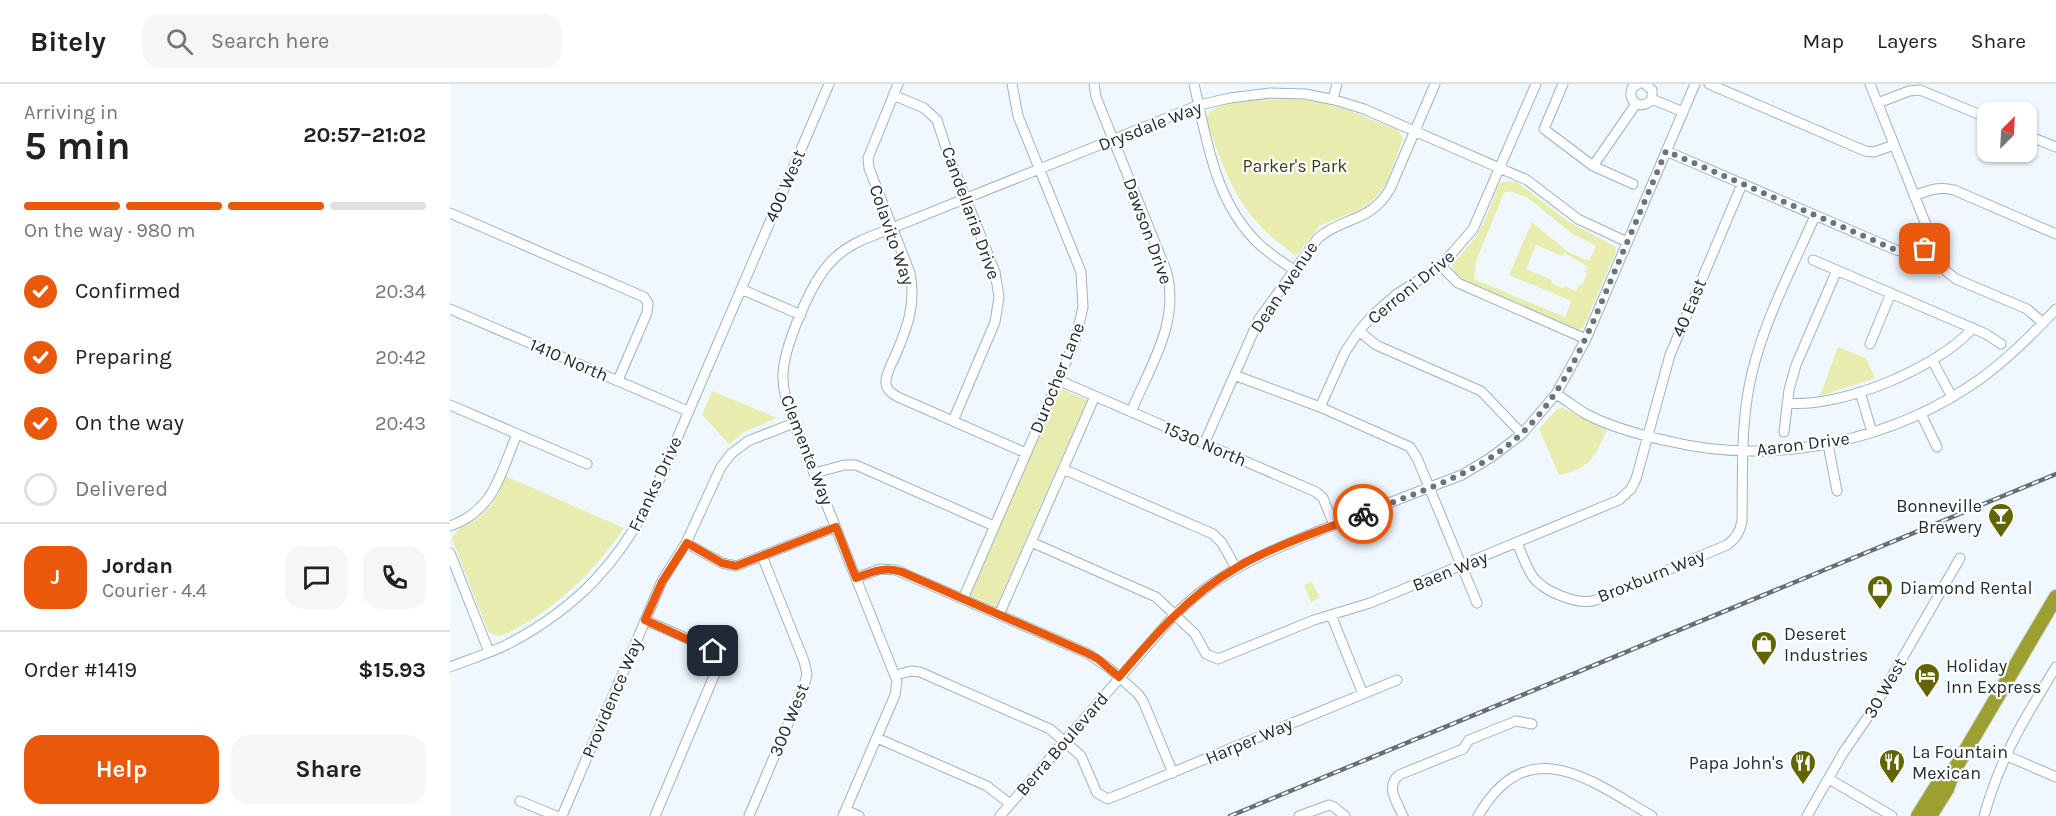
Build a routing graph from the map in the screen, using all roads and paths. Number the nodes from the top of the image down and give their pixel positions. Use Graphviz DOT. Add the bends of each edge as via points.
graph roads {
  1 [pos="829,84"];
  2 [pos="898,84"];
  3 [pos="1012,84"];
  4 [pos="1094,84"];
  5 [pos="1194,84"];
  6 [pos="1337,84"];
  7 [pos="1435,84"];
  8 [pos="1536,84"];
  9 [pos="1563,84"];
  10 [pos="1638,84"];
  11 [pos="1645,84"];
  12 [pos="1695,84"];
  13 [pos="1709,84"];
  14 [pos="1870,84"];
  15 [pos="893,95"];
  16 [pos="1333,99"];
  17 [pos="1652,99"];
  18 [pos="1878,103"];
  19 [pos="1636,104"];
  20 [pos="1199,105"];
  21 [pos="1683,112"];
  22 [pos="1977,113"];
  23 [pos="1414,130"];
  24 [pos="1113,139"];
  25 [pos="2037,139"];
  26 [pos="1894,145"];
  27 [pos="2056,147"];
  28 [pos="1666,151"];
  29 [pos="1593,166"];
  30 [pos="1500,168"];
  31 [pos="1039,169"];
  32 [pos="1633,184"];
  33 [pos="1742,184"];
  34 [pos="1914,196"];
  35 [pos="966,198"];
  36 [pos="450,213"];
  37 [pos="1815,216"];
  38 [pos="892,227"];
  39 [pos="2056,234"];
  40 [pos="1627,242"];
  41 [pos="1934,246"];
  42 [pos="1813,260"];
  43 [pos="1441,266"];
  44 [pos="1294,270"];
  45 [pos="1837,270"];
  46 [pos="741,289"];
  47 [pos="1891,293"];
  48 [pos="450,309"];
  49 [pos="2056,309"];
  50 [pos="801,315"];
  51 [pos="2043,323"];
  52 [pos="1973,328"];
  53 [pos="1359,331"];
  54 [pos="1586,339"];
  55 [pos="1870,344"];
  56 [pos="2001,344"];
  57 [pos="1932,360"];
  58 [pos="1234,375"];
  59 [pos="618,380"];
  60 [pos="1058,380"];
  61 [pos="1860,392"];
  62 [pos="1556,394"];
  63 [pos="1095,396"];
  64 [pos="1952,397"];
  65 [pos="1787,403"];
  66 [pos="450,405"];
  67 [pos="1320,406"];
  68 [pos="688,411"];
  69 [pos="1131,412"];
  70 [pos="1921,414"];
  71 [pos="953,421"];
  72 [pos="794,423"];
  73 [pos="1784,432"];
  74 [pos="1872,432"];
  75 [pos="517,434"];
  76 [pos="1522,434"];
  77 [pos="1648,436"];
  78 [pos="1204,444"];
  79 [pos="1828,444"];
  80 [pos="1937,447"];
  81 [pos="1744,451"];
  82 [pos="1026,453"];
  83 [pos="587,464"];
  84 [pos="1063,469"];
  85 [pos="815,472"];
  86 [pos="1429,487"];
  87 [pos="1837,491"];
  88 [pos="1334,525"];
  89 [pos="450,526"];
  90 [pos="994,526"];
  91 [pos="836,527"];
  92 [pos="1031,542"];
  93 [pos="687,543"];
  94 [pos="1517,543"];
  95 [pos="450,553"];
  96 [pos="762,556"];
  97 [pos="1960,558"];
  98 [pos="1462,565"];
  99 [pos="1236,568"];
  100 [pos="856,578"];
  101 [pos="2056,597"];
  102 [pos="963,599"];
  103 [pos="1477,603"];
  104 [pos="1175,614"];
  105 [pos="999,615"];
  106 [pos="1331,615"];
  107 [pos="645,620"];
  108 [pos="489,651"];
  109 [pos="450,667"];
  110 [pos="2056,667"];
  111 [pos="896,675"];
  112 [pos="1119,677"];
  113 [pos="1397,680"];
  114 [pos="1363,694"];
  115 [pos="1532,724"];
  116 [pos="877,738"];
  117 [pos="1064,741"];
  118 [pos="2005,755"];
  119 [pos="1953,772"];
  120 [pos="1173,773"];
  121 [pos="2056,777"];
  122 [pos="1828,779"];
  123 [pos="520,801"];
  124 [pos="1010,804"];
  125 [pos="845,813"];
  126 [pos="556,816"];
  127 [pos="561,816"];
  128 [pos="655,816"];
  129 [pos="749,816"];
  130 [pos="859,816"];
  131 [pos="1000,816"];
  132 [pos="1299,816"];
  133 [pos="1345,816"];
  134 [pos="1403,816"];
  135 [pos="1478,816"];
  136 [pos="1652,816"];
  137 [pos="1807,816"];
  138 [pos="1892,816"];
  139 [pos="1918,816"];
  140 [pos="1930,816"];
  141 [pos="1984,816"];
  1 -- 46 [label="street, 400 West"];
  2 -- 15 [label="street, Colavito Way"];
  3 -- 31 [label="street, Durocher Lane" via="1018,116"];
  4 -- 24 [label="street, Dawson Drive"];
  5 -- 20 [label="street"];
  6 -- 16 [label="street"];
  7 -- 23 [label="street, Dean Avenue"];
  8 -- 30 [label="street, Cerroni Drive"];
  9 -- 29 [label="street" via="1544,129"];
  10 -- 19 [label="street" via="1630,92"];
  11 -- 17 [label="street" via="1652,90"];
  12 -- 21 [label="street, Berra Boulevard"];
  13 -- 26 [label="street" via="1865,151"];
  14 -- 18 [label="street"];
  15 -- 35 [label="street, Candellaria Drive" via="924,108 937,120"];
  15 -- 38 [label="street, Colavito Way" via="868,158"];
  16 -- 20 [label="street, Drysdale Way" via="1270,93"];
  16 -- 23 [label="street, Drysdale Way"];
  17 -- 19 [label="street" via="1645,105"];
  17 -- 21 [label="street"];
  18 -- 22 [label="street" via="1920,90"];
  18 -- 26 [label="street"];
  19 -- 29 [label="street"];
  20 -- 24 [label="street, Drysdale Way"];
  20 -- 44 [label="street" via="1218,180 1232,210 1261,245"];
  21 -- 28 [label="street, Berra Boulevard"];
  23 -- 30 [label="street, Drysdale Way"];
  23 -- 44 [label="street, Dean Avenue" via="1382,201 1367,214 1322,234"];
  24 -- 31 [label="street, Drysdale Way"];
  24 -- 69 [label="street, Dawson Drive" via="1166,270 1170,293 1165,334"];
  25 -- 27 [label="street"];
  26 -- 34 [label="street"];
  28 -- 33 [label="street"];
  28 -- 40 [label="street, Berra Boulevard"];
  29 -- 32 [label="street"];
  30 -- 40 [label="street, Drysdale Way" via="1527,180 1590,226"];
  30 -- 43 [label="street, Cerroni Drive" via="1473,229"];
  31 -- 35 [label="street, Drysdale Way"];
  31 -- 60 [label="street, Durocher Lane" via="1083,290 1080,324"];
  33 -- 37 [label="street"];
  33 -- 77 [label="street, 40 East" via="1673,347"];
  34 -- 39 [label="street" via="1943,187"];
  34 -- 41 [label="street"];
  35 -- 38 [label="street, Drysdale Way"];
  35 -- 71 [label="street, Candellaria Drive" via="995,272 998,306 993,330"];
  36 -- 59 [label="street" via="644,297 648,303 645,318"];
  37 -- 41 [label="street" via="1905,253"];
  37 -- 81 [label="street" via="1755,362 1746,406"];
  38 -- 50 [label="street, Drysdale Way" via="855,243 836,257 820,276"];
  38 -- 71 [label="street, Colavito Way" via="909,273 912,296 909,322 887,374 887,387 898,397"];
  40 -- 54 [label="street, Berra Boulevard"];
  41 -- 51 [label="street" via="1942,265 1956,279 2027,309"];
  42 -- 45 [label="street"];
  43 -- 53 [label="street, Cerroni Drive" via="1397,294"];
  43 -- 54 [label="street" via="1458,283"];
  44 -- 58 [label="street, Dean Avenue" via="1259,320"];
  45 -- 47 [label="street"];
  45 -- 65 [label="street" via="1796,366"];
  46 -- 50 [label="street"];
  46 -- 68 [label="street, Franks Drive"];
  47 -- 52 [label="street"];
  47 -- 55 [label="street"];
  48 -- 59 [label="street, 1410 North"];
  49 -- 51 [label="street, Aaron Drive"];
  50 -- 72 [label="street, Clemente Way" via="783,368 784,394"];
  51 -- 64 [label="street, Aaron Drive" via="1999,365"];
  52 -- 56 [label="street"];
  52 -- 57 [label="street" via="1964,339"];
  53 -- 67 [label="street, Cerroni Drive"];
  53 -- 76 [label="street" via="1376,345 1481,391"];
  54 -- 62 [label="street, Berra Boulevard"];
  57 -- 61 [label="street"];
  57 -- 64 [label="street"];
  58 -- 67 [label="street"];
  58 -- 78 [label="street, Dean Avenue"];
  59 -- 68 [label="street, 1410 North"];
  60 -- 63 [label="street, 1530 North"];
  60 -- 82 [label="street, Durocher Lane"];
  61 -- 65 [label="street" via="1816,403"];
  61 -- 74 [label="street"];
  62 -- 76 [label="street, Berra Boulevard"];
  62 -- 77 [label="street, Aaron Drive" via="1586,414"];
  63 -- 69 [label="street, 1530 North"];
  63 -- 84 [label="street"];
  64 -- 70 [label="street, Aaron Drive"];
  65 -- 73 [label="street"];
  66 -- 75 [label="street"];
  67 -- 86 [label="street" via="1406,444 1417,458"];
  68 -- 108 [label="street, Franks Drive" via="642,518 614,560 556,615"];
  69 -- 78 [label="street, 1530 North"];
  70 -- 74 [label="street, Aaron Drive"];
  70 -- 80 [label="street"];
  71 -- 82 [label="street"];
  72 -- 85 [label="street, Clemente Way"];
  72 -- 93 [label="street, Providence Way" via="748,441 731,454 718,473"];
  74 -- 79 [label="street, Aaron Drive"];
  75 -- 83 [label="street"];
  75 -- 89 [label="street" via="486,503 469,518"];
  76 -- 86 [label="street, Berra Boulevard" via="1462,475"];
  77 -- 81 [label="street, Aaron Drive" via="1697,447"];
  77 -- 94 [label="street, Baen Way" via="1634,484 1623,497"];
  78 -- 88 [label="street, 1530 North" via="1316,492 1323,498"];
  79 -- 81 [label="street, Aaron Drive"];
  79 -- 87 [label="street"];
  81 -- 94 [label="street, Broxburn Way" via="1742,521 1737,536 1727,545 1593,601 1577,601 1539,583"];
  82 -- 90 [label="street, Durocher Lane"];
  84 -- 92 [label="street"];
  84 -- 99 [label="street" via="1213,534"];
  85 -- 90 [label="street" via="856,465"];
  85 -- 91 [label="street, Clemente Way"];
  86 -- 88 [label="street, Berra Boulevard"];
  86 -- 98 [label="street"];
  88 -- 99 [label="street, Berra Boulevard"];
  90 -- 102 [label="street, Durocher Lane"];
  91 -- 96 [label="street"];
  91 -- 100 [label="street, Clemente Way"];
  92 -- 104 [label="street" via="1147,592"];
  92 -- 105 [label="street"];
  93 -- 96 [label="street" via="729,566"];
  93 -- 107 [label="street, Providence Way" via="662,582"];
  94 -- 98 [label="street, Baen Way"];
  95 -- 108 [label="street"];
  96 -- 129 [label="street, 300 West" via="807,674"];
  97 -- 122 [label="street, 30 West"];
  98 -- 103 [label="street"];
  98 -- 106 [label="street, Baen Way"];
  99 -- 104 [label="street, Berra Boulevard"];
  100 -- 102 [label="street" via="891,569"];
  100 -- 111 [label="street, Clemente Way"];
  101 -- 119 [label="highway"];
  102 -- 105 [label="street"];
  104 -- 106 [label="street, Baen Way" via="1195,634 1203,650 1211,657 1224,658"];
  104 -- 112 [label="street, Berra Boulevard"];
  105 -- 112 [label="street" via="1087,653"];
  106 -- 114 [label="street"];
  107 -- 127 [label="street, Providence Way"];
  107 -- 128 [label="street" via="708,647 717,657 717,671"];
  108 -- 109 [label="street, Franks Drive"];
  110 -- 118 [label="street"];
  111 -- 116 [label="street" via="896,695"];
  111 -- 117 [label="street" via="920,672 1046,727"];
  112 -- 117 [label="street, Berra Boulevard"];
  112 -- 120 [label="street" via="1143,701"];
  113 -- 114 [label="street, Harper Way"];
  114 -- 120 [label="street, Harper Way"];
  115 -- 134 [label="street" via="1516,721 1393,780 1392,788"];
  116 -- 124 [label="street" via="987,786"];
  116 -- 125 [label="street"];
  117 -- 120 [label="street, Harper Way" via="1081,756 1101,797 1113,798"];
  117 -- 124 [label="street, Berra Boulevard"];
  118 -- 121 [label="street"];
  118 -- 141 [label="street"];
  119 -- 139 [label="highway" via="1938,783"];
  119 -- 140 [label="highway"];
  122 -- 137 [label="street, 30 West"];
  122 -- 138 [label="street"];
  123 -- 126 [label="street"];
  124 -- 131 [label="street, Berra Boulevard"];
  125 -- 130 [label="street"];
  132 -- 133 [label="street" via="1329,805"];
  135 -- 136 [label="street" via="1504,783 1546,768 1563,769 1586,778"];
}
